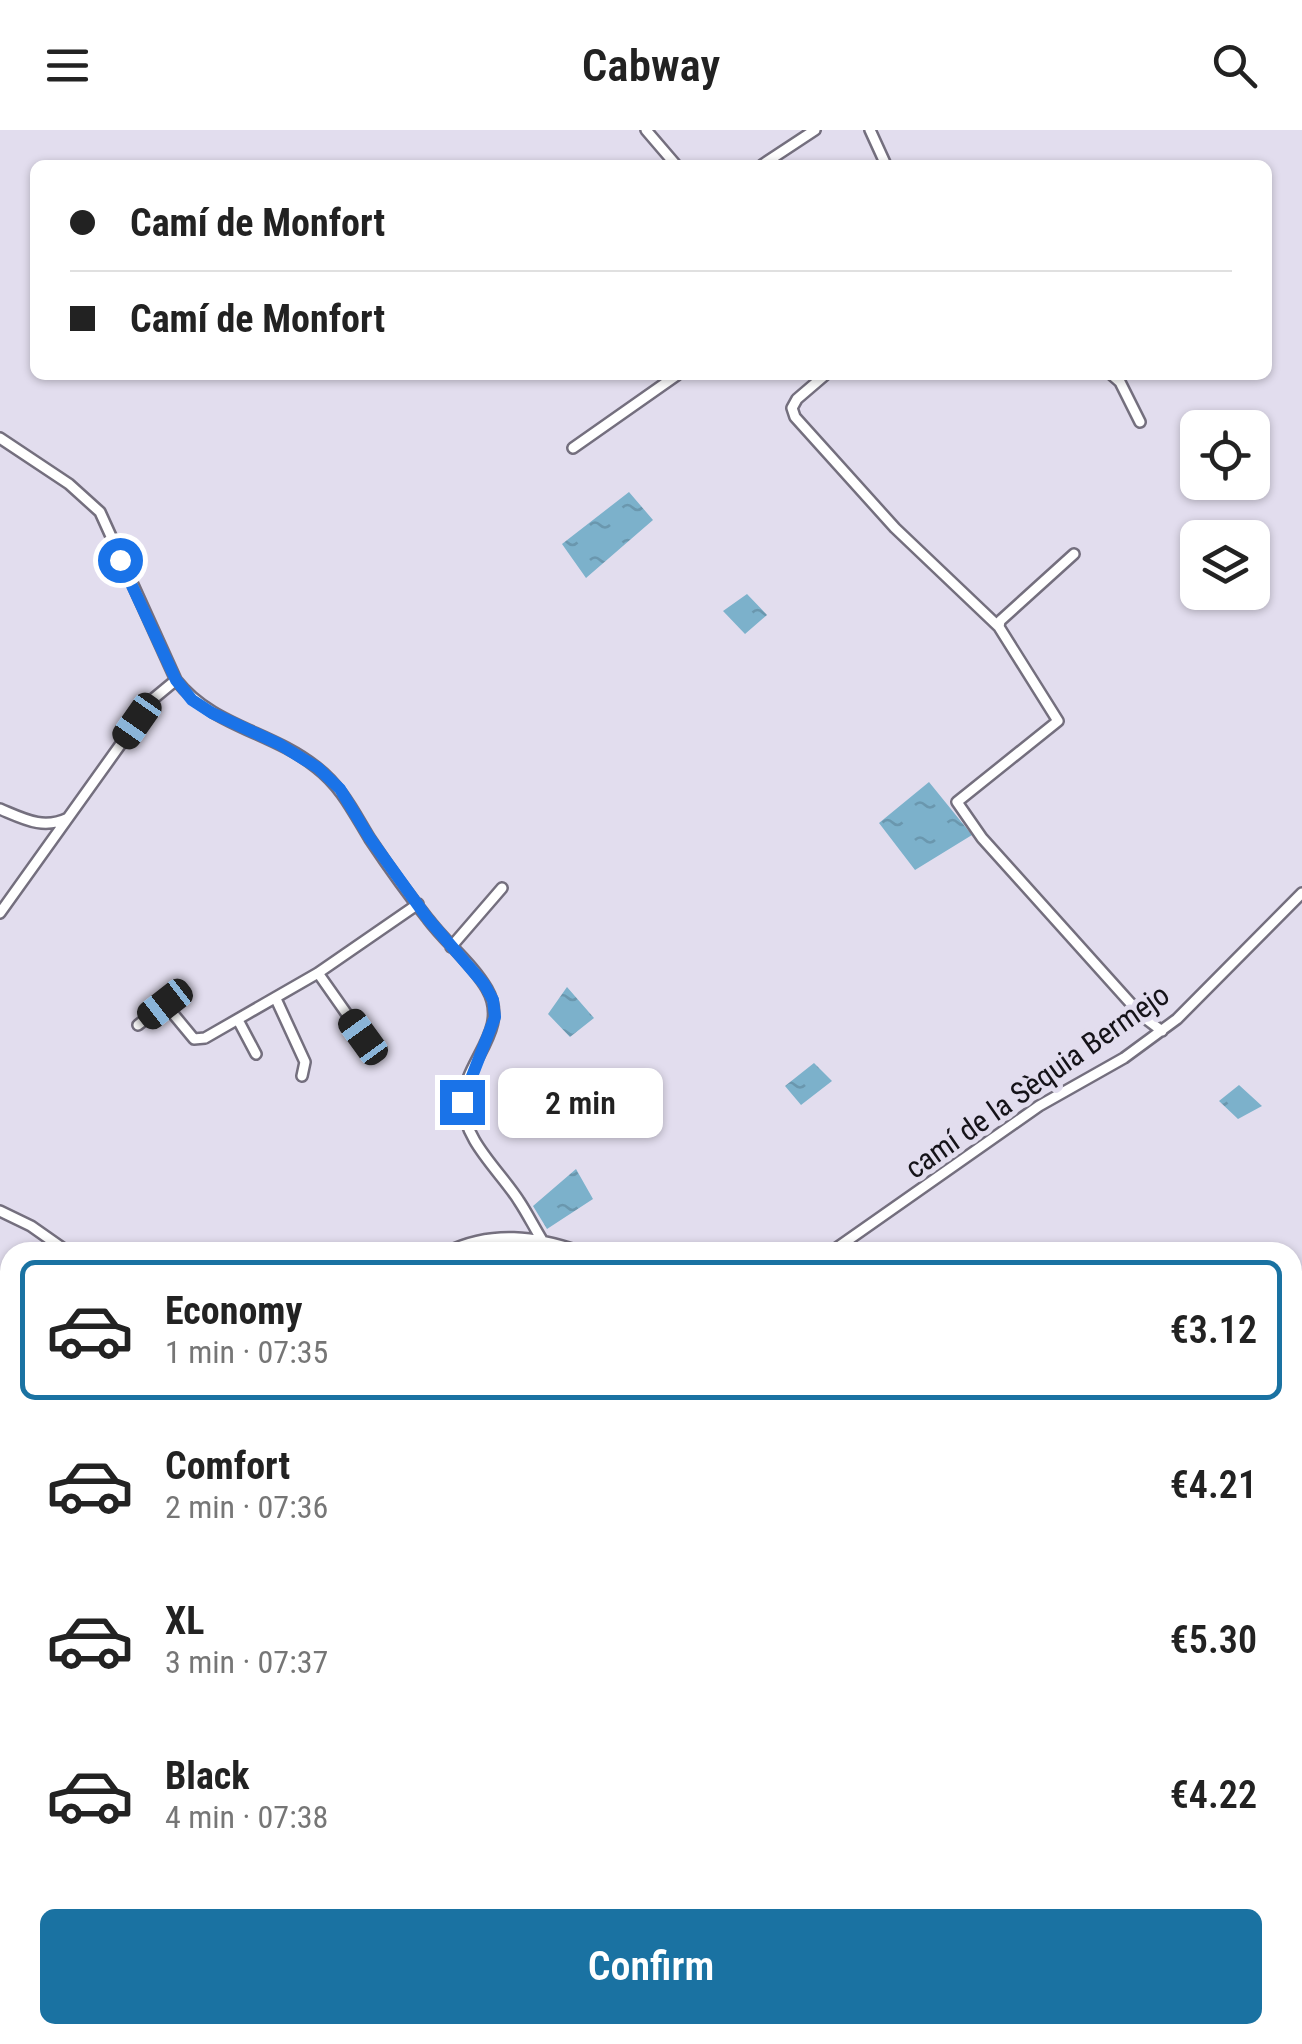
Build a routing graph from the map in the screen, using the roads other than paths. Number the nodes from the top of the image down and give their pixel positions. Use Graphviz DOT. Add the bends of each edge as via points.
graph roads {
  1 [pos="646,130"];
  2 [pos="814,130"];
  3 [pos="870,130"];
  4 [pos="672,160"];
  5 [pos="769,160"];
  6 [pos="884,160"];
  7 [pos="669,380"];
  8 [pos="820,380"];
  9 [pos="1118,380"];
  10 [pos="1140,422"];
  11 [pos="0,438"];
  12 [pos="572,448"];
  13 [pos="1074,554"];
  14 [pos="998,626"];
  15 [pos="176,680"];
  16 [pos="0,809"];
  17 [pos="68,818"];
  18 [pos="502,888"];
  19 [pos="1302,893"];
  20 [pos="418,904"];
  21 [pos="0,913"];
  22 [pos="452,947"];
  23 [pos="318,973"];
  24 [pos="276,999"];
  25 [pos="238,1020"];
  26 [pos="138,1025"];
  27 [pos="1162,1031"];
  28 [pos="363,1037"];
  29 [pos="256,1054"];
  30 [pos="302,1076"];
  31 [pos="0,1211"];
  32 [pos="542,1240"];
  33 [pos="54,1242"];
  34 [pos="473,1242"];
  35 [pos="548,1242"];
  36 [pos="844,1242"];
  1 -- 4 [label="street"];
  2 -- 5 [label="street"];
  3 -- 6 [label="street"];
  7 -- 12 [label="street"];
  8 -- 14 [label="street" via="797,399 795,417 895,528"];
  9 -- 10 [label="street"];
  11 -- 15 [label="street" via="100,512"];
  13 -- 14 [label="street"];
  14 -- 27 [label="street" via="1058,722 958,802 982,838"];
  15 -- 17 [label="street" via="153,699"];
  15 -- 20 [label="street" via="200,706 318,768 340,789"];
  16 -- 17 [label="street" via="38,824"];
  17 -- 21 [label="street"];
  18 -- 22 [label="street"];
  19 -- 27 [label="street, camí de la Sèquia Bermejo"];
  20 -- 22 [label="street"];
  20 -- 23 [label="street"];
  22 -- 32 [label="street" via="484,984 495,1017 462,1102 466,1119"];
  23 -- 24 [label="street"];
  23 -- 28 [label="street"];
  24 -- 25 [label="street"];
  24 -- 30 [label="street" via="305,1062"];
  25 -- 26 [label="street" via="194,1039 165,1004"];
  25 -- 29 [label="street"];
  27 -- 36 [label="street, camí de la Sèquia Bermejo" via="1039,1106"];
  31 -- 33 [label="street"];
  32 -- 34 [label="street"];
  32 -- 35 [label="street"];
}
